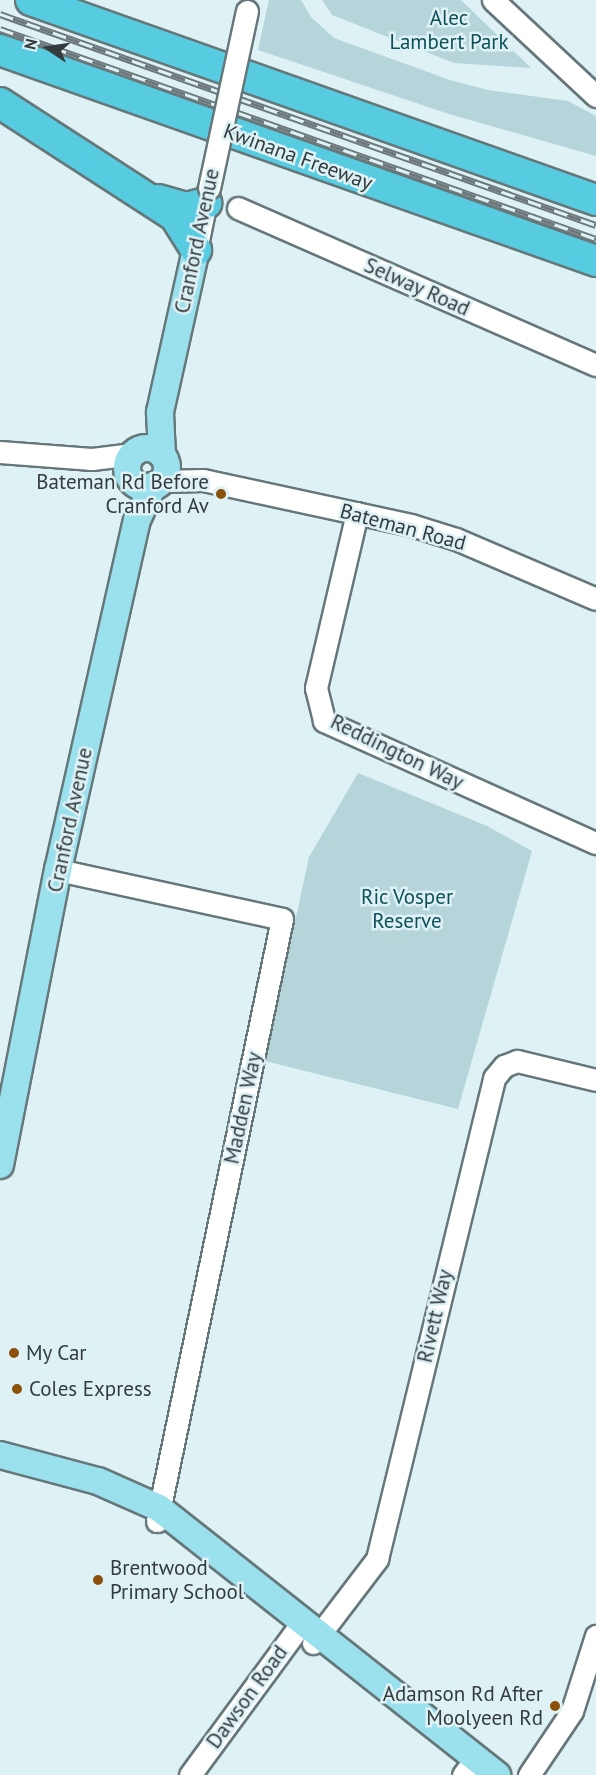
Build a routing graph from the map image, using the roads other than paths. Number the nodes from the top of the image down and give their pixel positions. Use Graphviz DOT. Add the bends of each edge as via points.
graph roads {
  1 [pos="31,0"];
  2 [pos="493,0"];
  3 [pos="248,5"];
  4 [pos="0,50"];
  5 [pos="596,96"];
  6 [pos="0,103"];
  7 [pos="544,182"];
  8 [pos="596,192"];
  9 [pos="207,195"];
  10 [pos="147,196"];
  11 [pos="596,200"];
  12 [pos="238,208"];
  13 [pos="487,225"];
  14 [pos="196,249"];
  15 [pos="596,261"];
  16 [pos="596,281"];
  17 [pos="596,365"];
  18 [pos="0,452"];
  19 [pos="147,468"];
  20 [pos="357,513"];
  21 [pos="596,599"];
  22 [pos="596,843"];
  23 [pos="58,870"];
  24 [pos="596,1080"];
  25 [pos="3,1127"];
  26 [pos="0,1165"];
  27 [pos="0,1455"];
  28 [pos="0,1469"];
  29 [pos="158,1514"];
  30 [pos="308,1632"];
  31 [pos="596,1636"];
  32 [pos="471,1769"];
  33 [pos="190,1775"];
  34 [pos="497,1775"];
  35 [pos="529,1775"];
  1 -- 7 [label="highway"];
  2 -- 5 [label="street"];
  3 -- 9 [label="street, Cranford Avenue, bridge"];
  4 -- 13 [label="highway, Kwinana Freeway"];
  6 -- 10 [label="highway"];
  7 -- 8 [label="highway"];
  7 -- 11 [label="highway"];
  9 -- 10 [label="highway" via="186,208"];
  9 -- 14 [label="street, Cranford Avenue"];
  10 -- 14 [label="highway" via="181,222"];
  12 -- 17 [label="street, Selway Road"];
  13 -- 15 [label="highway, Kwinana Freeway"];
  13 -- 16 [label="highway"];
  14 -- 19 [label="main road, Cranford Avenue"];
  18 -- 19 [label="street, Bateman Road" via="93,459"];
  19 -- 20 [label="street, Bateman Road"];
  19 -- 23 [label="main road, Cranford Avenue"];
  20 -- 21 [label="street, Bateman Road" via="456,539"];
  20 -- 22 [label="street, Reddington Way" via="316,688 324,721"];
  23 -- 25 [label="main road, Cranford Avenue"];
  23 -- 29 [label="street, Madden Way" via="282,919"];
  24 -- 30 [label="street, Rivett Way" via="518,1061 504,1066 494,1078 376,1559"];
  25 -- 26 [label="main road, Cranford Avenue"];
  27 -- 29 [label="main road" via="98,1480"];
  28 -- 29 [label="main road" via="99,1494"];
  29 -- 30 [label="main road"];
  30 -- 32 [label="main road"];
  30 -- 33 [label="street, Dawson Road"];
  31 -- 35 [label="street" via="572,1711"];
  32 -- 34 [label="main road"];
}
